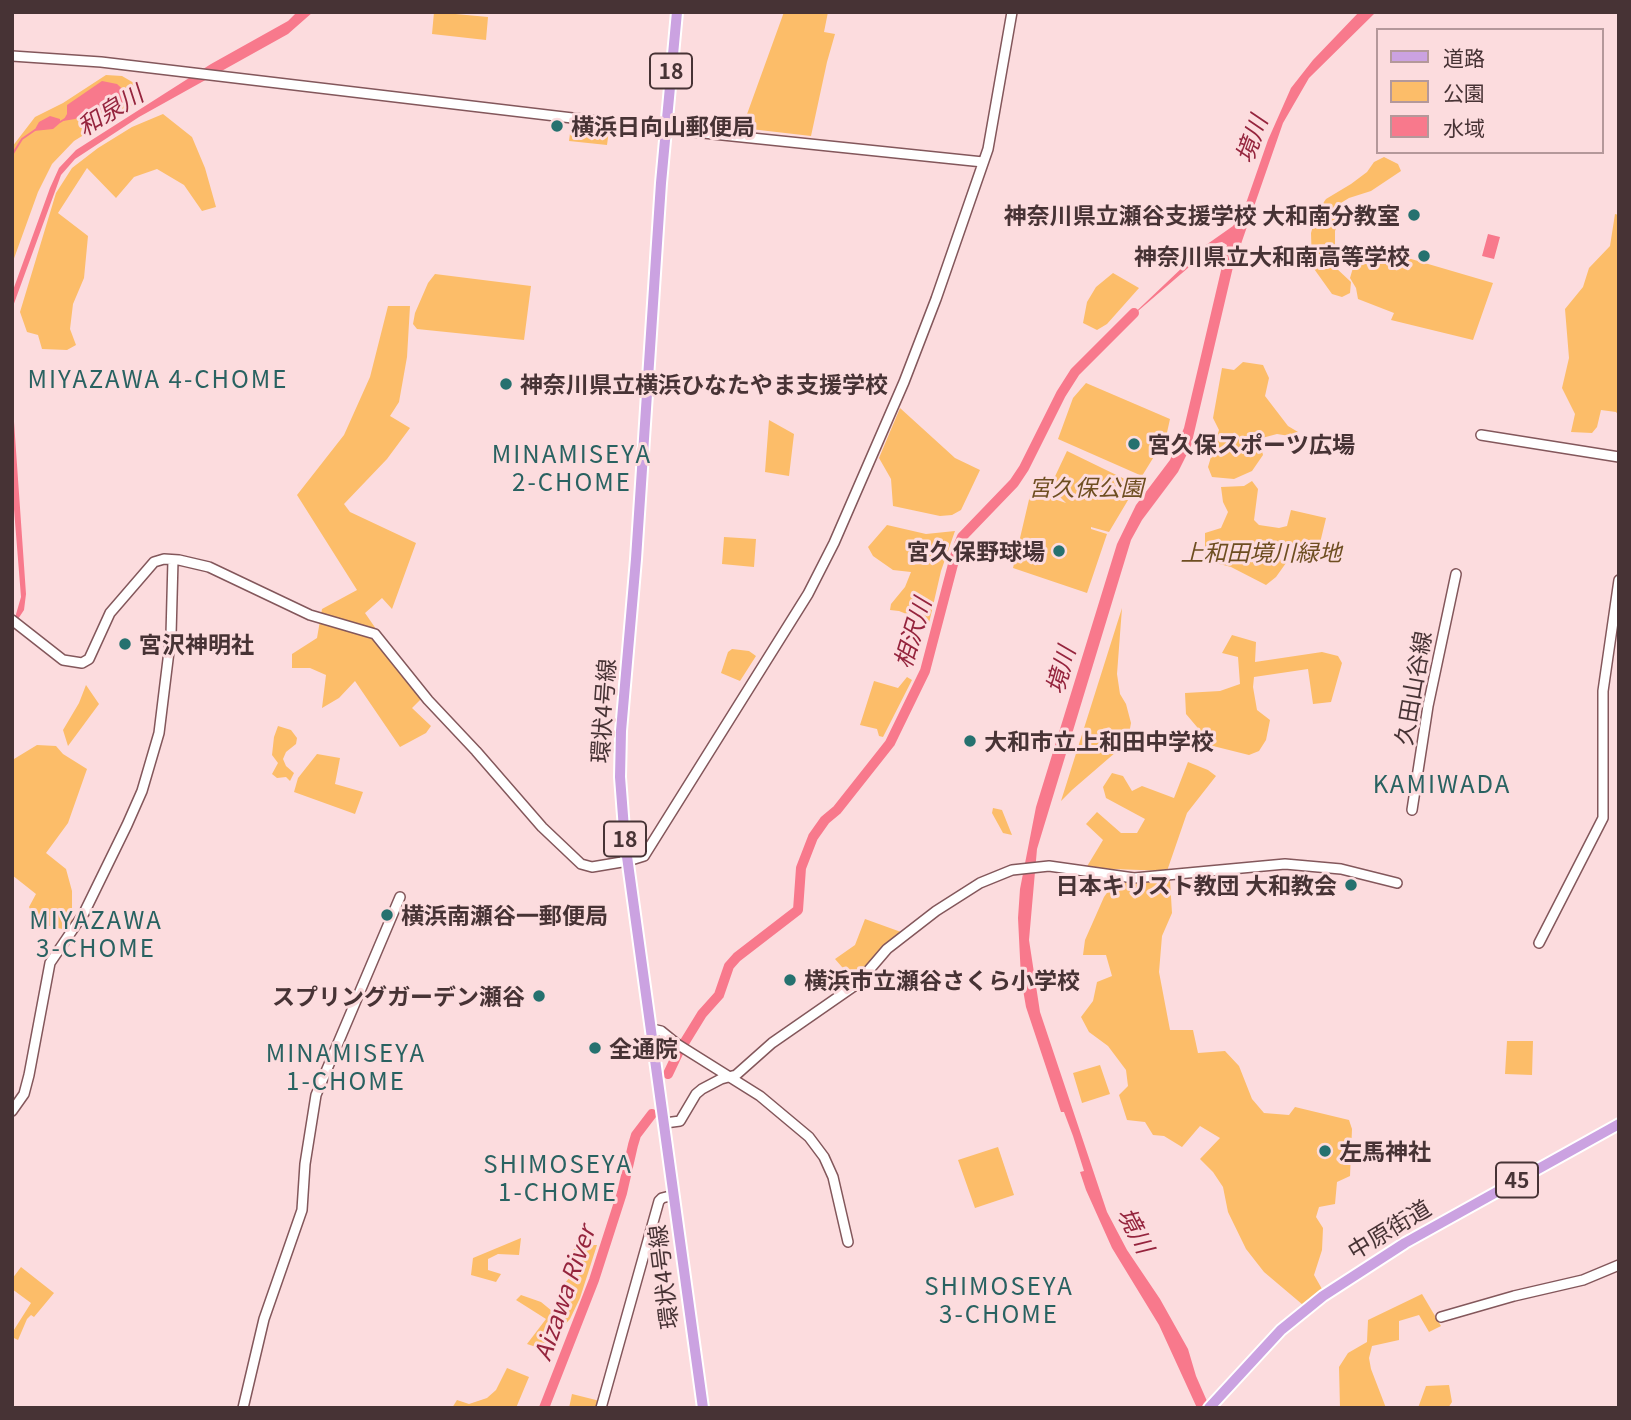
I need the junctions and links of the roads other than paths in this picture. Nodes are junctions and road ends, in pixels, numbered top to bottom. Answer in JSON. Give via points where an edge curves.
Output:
{"nodes":[{"id":1,"x":677,"y":12,"type":"edge"},
{"id":2,"x":1012,"y":12,"type":"edge"},
{"id":3,"x":12,"y":56,"type":"edge"},
{"id":4,"x":665,"y":130,"type":"junction"},
{"id":5,"x":983,"y":162,"type":"junction"},
{"id":6,"x":1481,"y":435,"type":"dead end"},
{"id":7,"x":1619,"y":457,"type":"edge"},
{"id":8,"x":173,"y":559,"type":"junction"},
{"id":9,"x":1456,"y":574,"type":"dead end"},
{"id":10,"x":1619,"y":580,"type":"edge"},
{"id":11,"x":16,"y":624,"type":"edge"},
{"id":12,"x":1412,"y":810,"type":"dead end"},
{"id":13,"x":628,"y":861,"type":"junction"},
{"id":14,"x":1397,"y":883,"type":"dead end"},
{"id":15,"x":400,"y":897,"type":"dead end"},
{"id":16,"x":1539,"y":943,"type":"dead end"},
{"id":17,"x":652,"y":1029,"type":"junction"},
{"id":18,"x":730,"y":1077,"type":"junction"},
{"id":19,"x":12,"y":1111,"type":"edge"},
{"id":20,"x":665,"y":1124,"type":"junction"},
{"id":21,"x":1619,"y":1124,"type":"edge"},
{"id":22,"x":674,"y":1195,"type":"junction"},
{"id":23,"x":848,"y":1242,"type":"dead end"},
{"id":24,"x":1619,"y":1265,"type":"edge"},
{"id":25,"x":1441,"y":1317,"type":"dead end"},
{"id":26,"x":1216,"y":1404,"type":"edge"},
{"id":27,"x":243,"y":1408,"type":"edge"},
{"id":28,"x":601,"y":1408,"type":"edge"},
{"id":29,"x":703,"y":1408,"type":"edge"}],
"edges":[{"from":1,"to":4,"type":"main road","name":"環状4号線","number":"18"},
{"from":2,"to":5,"type":"street"},
{"from":3,"to":4,"type":"street","via":[[196,73]]},
{"from":4,"to":5,"type":"street"},
{"from":4,"to":13,"type":"main road","name":"環状4号線","number":"18","via":[[621,731]]},
{"from":5,"to":13,"type":"street","via":[[904,382],[818,576],[644,856]]},
{"from":6,"to":7,"type":"street"},
{"from":8,"to":11,"type":"street","via":[[154,562],[117,603],[86,662],[63,660]]},
{"from":8,"to":13,"type":"street","via":[[219,571],[317,618],[375,634],[428,700],[578,862],[592,867]]},
{"from":8,"to":19,"type":"street","via":[[161,722],[142,791],[84,914],[50,963],[29,1075],[24,1094]]},
{"from":9,"to":12,"type":"street","name":"久田山谷線"},
{"from":10,"to":16,"type":"street","via":[[1603,691],[1603,818]]},
{"from":13,"to":17,"type":"main road","name":"環状4号線","number":"18"},
{"from":14,"to":18,"type":"street","via":[[1340,869],[1285,864],[1134,878],[1043,866],[1015,870],[980,883],[936,911],[887,949],[857,984]]},
{"from":15,"to":27,"type":"street","via":[[316,1095],[302,1210],[264,1319]]},
{"from":17,"to":18,"type":"street"},
{"from":17,"to":20,"type":"main road","name":"環状4号線","number":"18"},
{"from":18,"to":20,"type":"street","via":[[702,1089],[680,1121]]},
{"from":18,"to":23,"type":"street","via":[[774,1105],[818,1147],[837,1189]]},
{"from":20,"to":22,"type":"main road","name":"環状4号線","number":"18"},
{"from":21,"to":26,"type":"main road","name":"中原街道","number":"45","via":[[1415,1237],[1334,1288],[1281,1330]]},
{"from":22,"to":28,"type":"street","via":[[659,1201]]},
{"from":22,"to":29,"type":"main road","name":"環状4号線","number":"18"},
{"from":24,"to":25,"type":"street","via":[[1583,1280]]}]}
